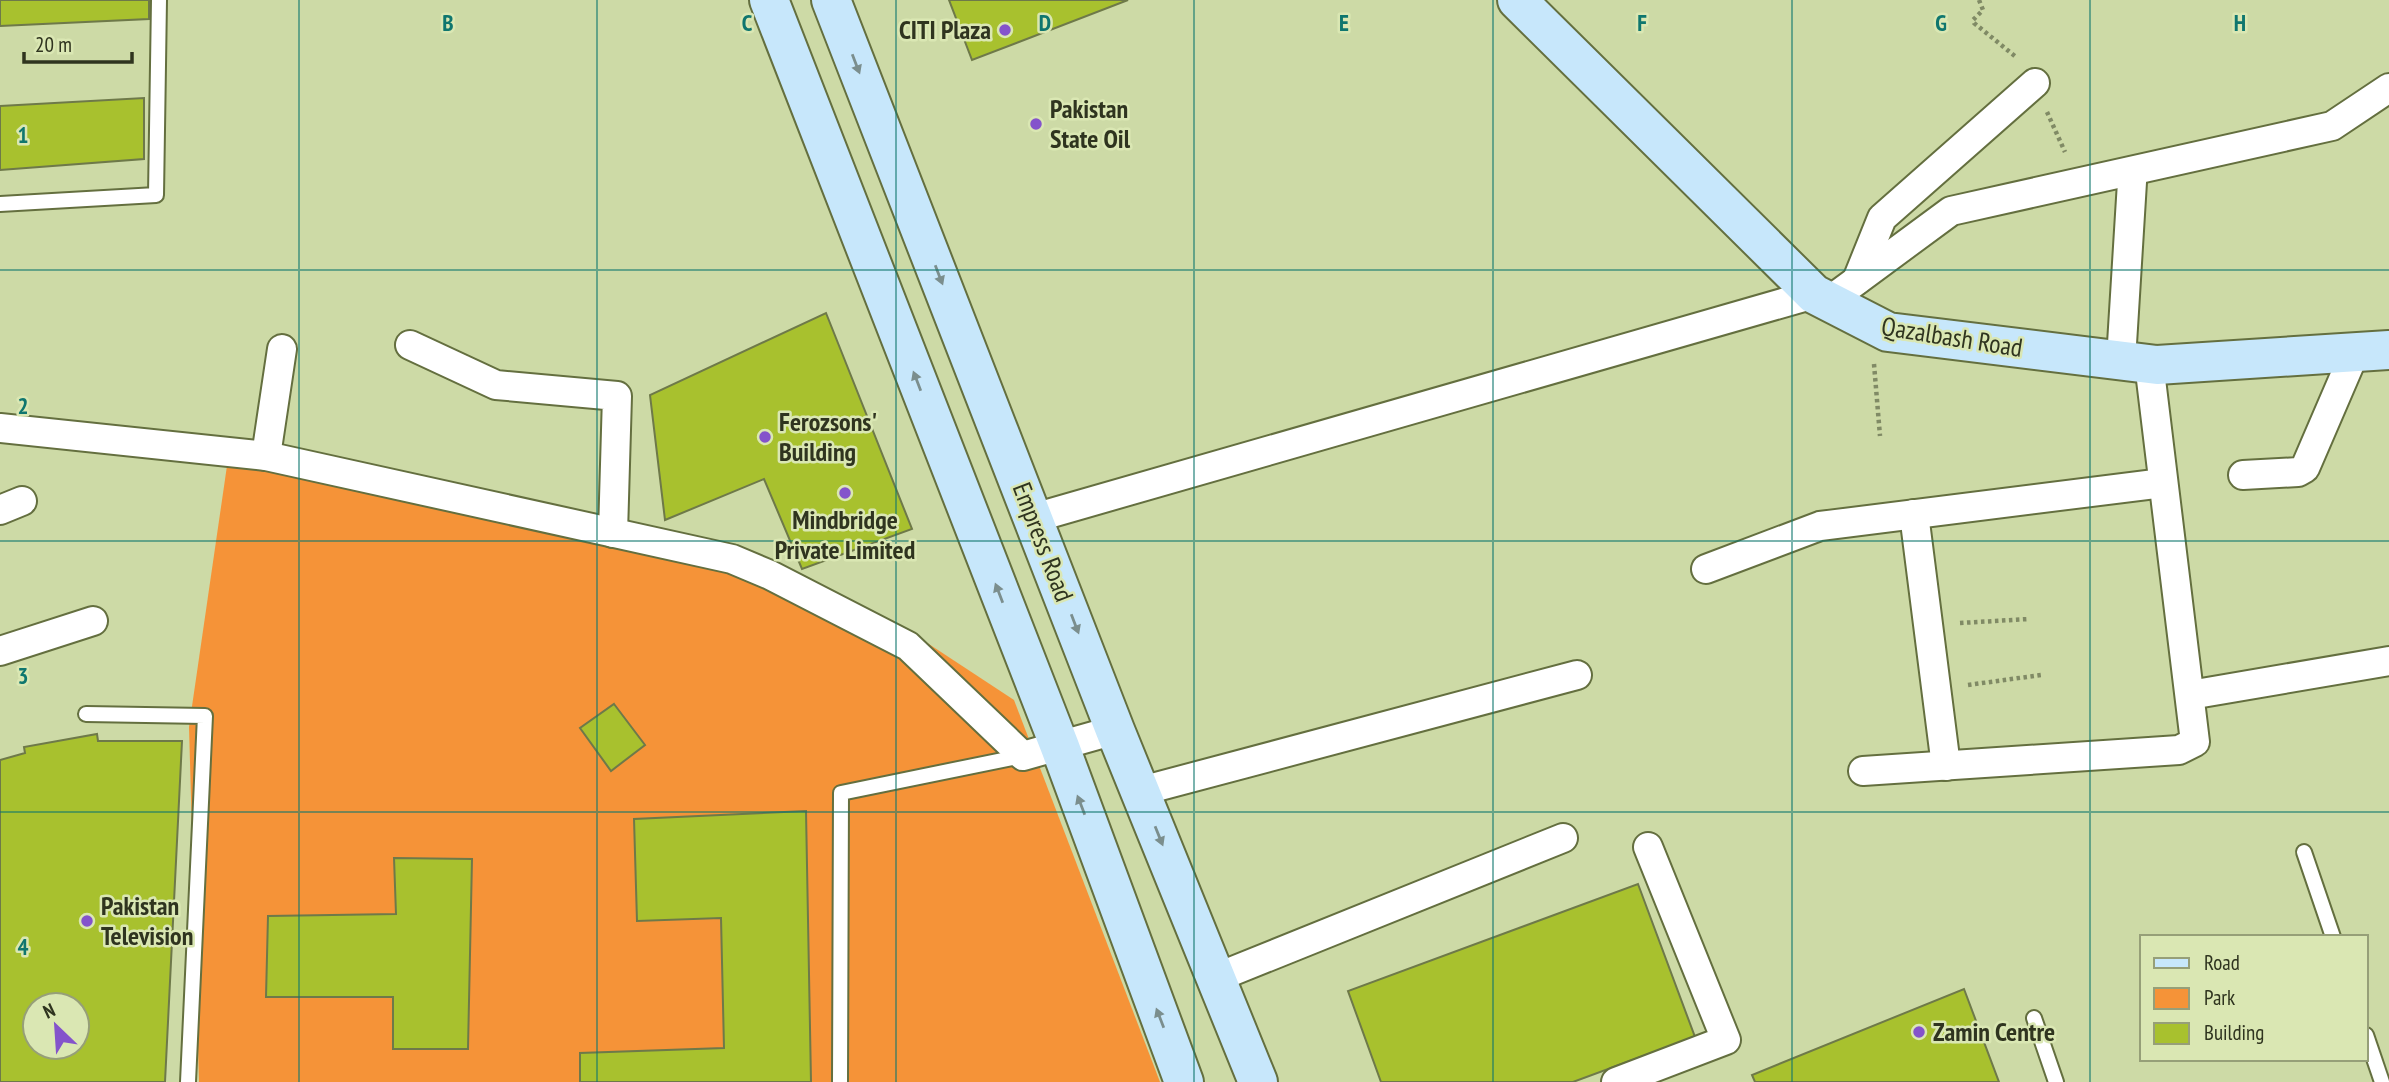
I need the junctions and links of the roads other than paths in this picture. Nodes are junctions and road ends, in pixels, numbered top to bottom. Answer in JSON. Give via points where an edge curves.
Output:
{"nodes":[{"id":1,"x":159,"y":0,"type":"edge"},
{"id":2,"x":769,"y":0,"type":"edge"},
{"id":3,"x":831,"y":0,"type":"edge"},
{"id":4,"x":1517,"y":0,"type":"edge"},
{"id":5,"x":2035,"y":83,"type":"dead end"},
{"id":6,"x":2389,"y":88,"type":"edge"},
{"id":7,"x":2132,"y":182,"type":"dead end"},
{"id":8,"x":0,"y":204,"type":"edge"},
{"id":9,"x":1834,"y":292,"type":"junction"},
{"id":10,"x":410,"y":345,"type":"dead end"},
{"id":11,"x":282,"y":349,"type":"dead end"},
{"id":12,"x":2372,"y":351,"type":"edge"},
{"id":13,"x":2135,"y":362,"type":"junction"},
{"id":14,"x":0,"y":428,"type":"edge"},
{"id":15,"x":266,"y":456,"type":"junction"},
{"id":16,"x":2243,"y":475,"type":"dead end"},
{"id":17,"x":2163,"y":482,"type":"junction"},
{"id":18,"x":1914,"y":514,"type":"junction"},
{"id":19,"x":1034,"y":519,"type":"junction"},
{"id":20,"x":613,"y":533,"type":"junction"},
{"id":21,"x":1706,"y":569,"type":"dead end"},
{"id":22,"x":93,"y":621,"type":"dead end"},
{"id":23,"x":0,"y":651,"type":"edge"},
{"id":24,"x":2389,"y":661,"type":"edge"},
{"id":25,"x":1577,"y":674,"type":"dead end"},
{"id":26,"x":2190,"y":695,"type":"junction"},
{"id":27,"x":86,"y":714,"type":"dead end"},
{"id":28,"x":1115,"y":730,"type":"junction"},
{"id":29,"x":1060,"y":747,"type":"junction"},
{"id":30,"x":1023,"y":756,"type":"junction"},
{"id":31,"x":1946,"y":766,"type":"junction"},
{"id":32,"x":1863,"y":771,"type":"dead end"},
{"id":33,"x":1141,"y":791,"type":"junction"},
{"id":34,"x":1563,"y":838,"type":"dead end"},
{"id":35,"x":1648,"y":847,"type":"dead end"},
{"id":36,"x":2304,"y":852,"type":"dead end"},
{"id":37,"x":2332,"y":935,"type":"edge"},
{"id":38,"x":1217,"y":977,"type":"junction"},
{"id":39,"x":2034,"y":1018,"type":"dead end"},
{"id":40,"x":2368,"y":1041,"type":"edge"},
{"id":41,"x":188,"y":1082,"type":"edge"},
{"id":42,"x":840,"y":1082,"type":"edge"},
{"id":43,"x":1184,"y":1082,"type":"edge"},
{"id":44,"x":1258,"y":1082,"type":"edge"},
{"id":45,"x":1616,"y":1082,"type":"edge"},
{"id":46,"x":2056,"y":1082,"type":"edge"},
{"id":47,"x":2382,"y":1082,"type":"edge"}],
"edges":[{"from":1,"to":8,"type":"lane","via":[[156,195]]},
{"from":29,"to":2,"type":"main road","one_way":true},
{"from":3,"to":19,"type":"main road","name":"Empress Road","one_way":true},
{"from":4,"to":9,"type":"main road","name":"Qazalbash Road"},
{"from":5,"to":9,"type":"street","via":[[1882,218]]},
{"from":6,"to":9,"type":"street","via":[[2332,126],[1951,211]]},
{"from":7,"to":13,"type":"street"},
{"from":9,"to":13,"type":"main road","name":"Qazalbash Road","via":[[1870,325],[1888,332]]},
{"from":9,"to":19,"type":"street"},
{"from":10,"to":20,"type":"street","via":[[496,385],[617,396]]},
{"from":11,"to":15,"type":"street"},
{"from":12,"to":13,"type":"main road","name":"Qazalbash Road"},
{"from":12,"to":16,"type":"street","via":[[2305,468]]},
{"from":13,"to":17,"type":"street"},
{"from":14,"to":15,"type":"street"},
{"from":15,"to":20,"type":"street"},
{"from":17,"to":18,"type":"street"},
{"from":17,"to":26,"type":"street"},
{"from":18,"to":21,"type":"street","via":[[1820,526]]},
{"from":18,"to":31,"type":"street"},
{"from":19,"to":28,"type":"main road","name":"Empress Road","one_way":true},
{"from":20,"to":30,"type":"street","via":[[732,559],[908,646]]},
{"from":22,"to":23,"type":"street"},
{"from":24,"to":26,"type":"street"},
{"from":25,"to":33,"type":"street"},
{"from":26,"to":31,"type":"street","via":[[2195,742],[2179,750]]},
{"from":27,"to":41,"type":"lane","via":[[205,716]]},
{"from":28,"to":29,"type":"street"},
{"from":28,"to":33,"type":"main road","name":"Empress Road"},
{"from":29,"to":30,"type":"street"},
{"from":43,"to":29,"type":"main road","one_way":true},
{"from":30,"to":42,"type":"lane","via":[[841,793]]},
{"from":31,"to":32,"type":"street"},
{"from":33,"to":38,"type":"main road","name":"Empress Road","one_way":true},
{"from":34,"to":38,"type":"street"},
{"from":35,"to":45,"type":"street","via":[[1726,1040]]},
{"from":36,"to":37,"type":"lane"},
{"from":38,"to":44,"type":"main road","name":"Empress Road"},
{"from":39,"to":46,"type":"lane"},
{"from":40,"to":47,"type":"lane"}]}
